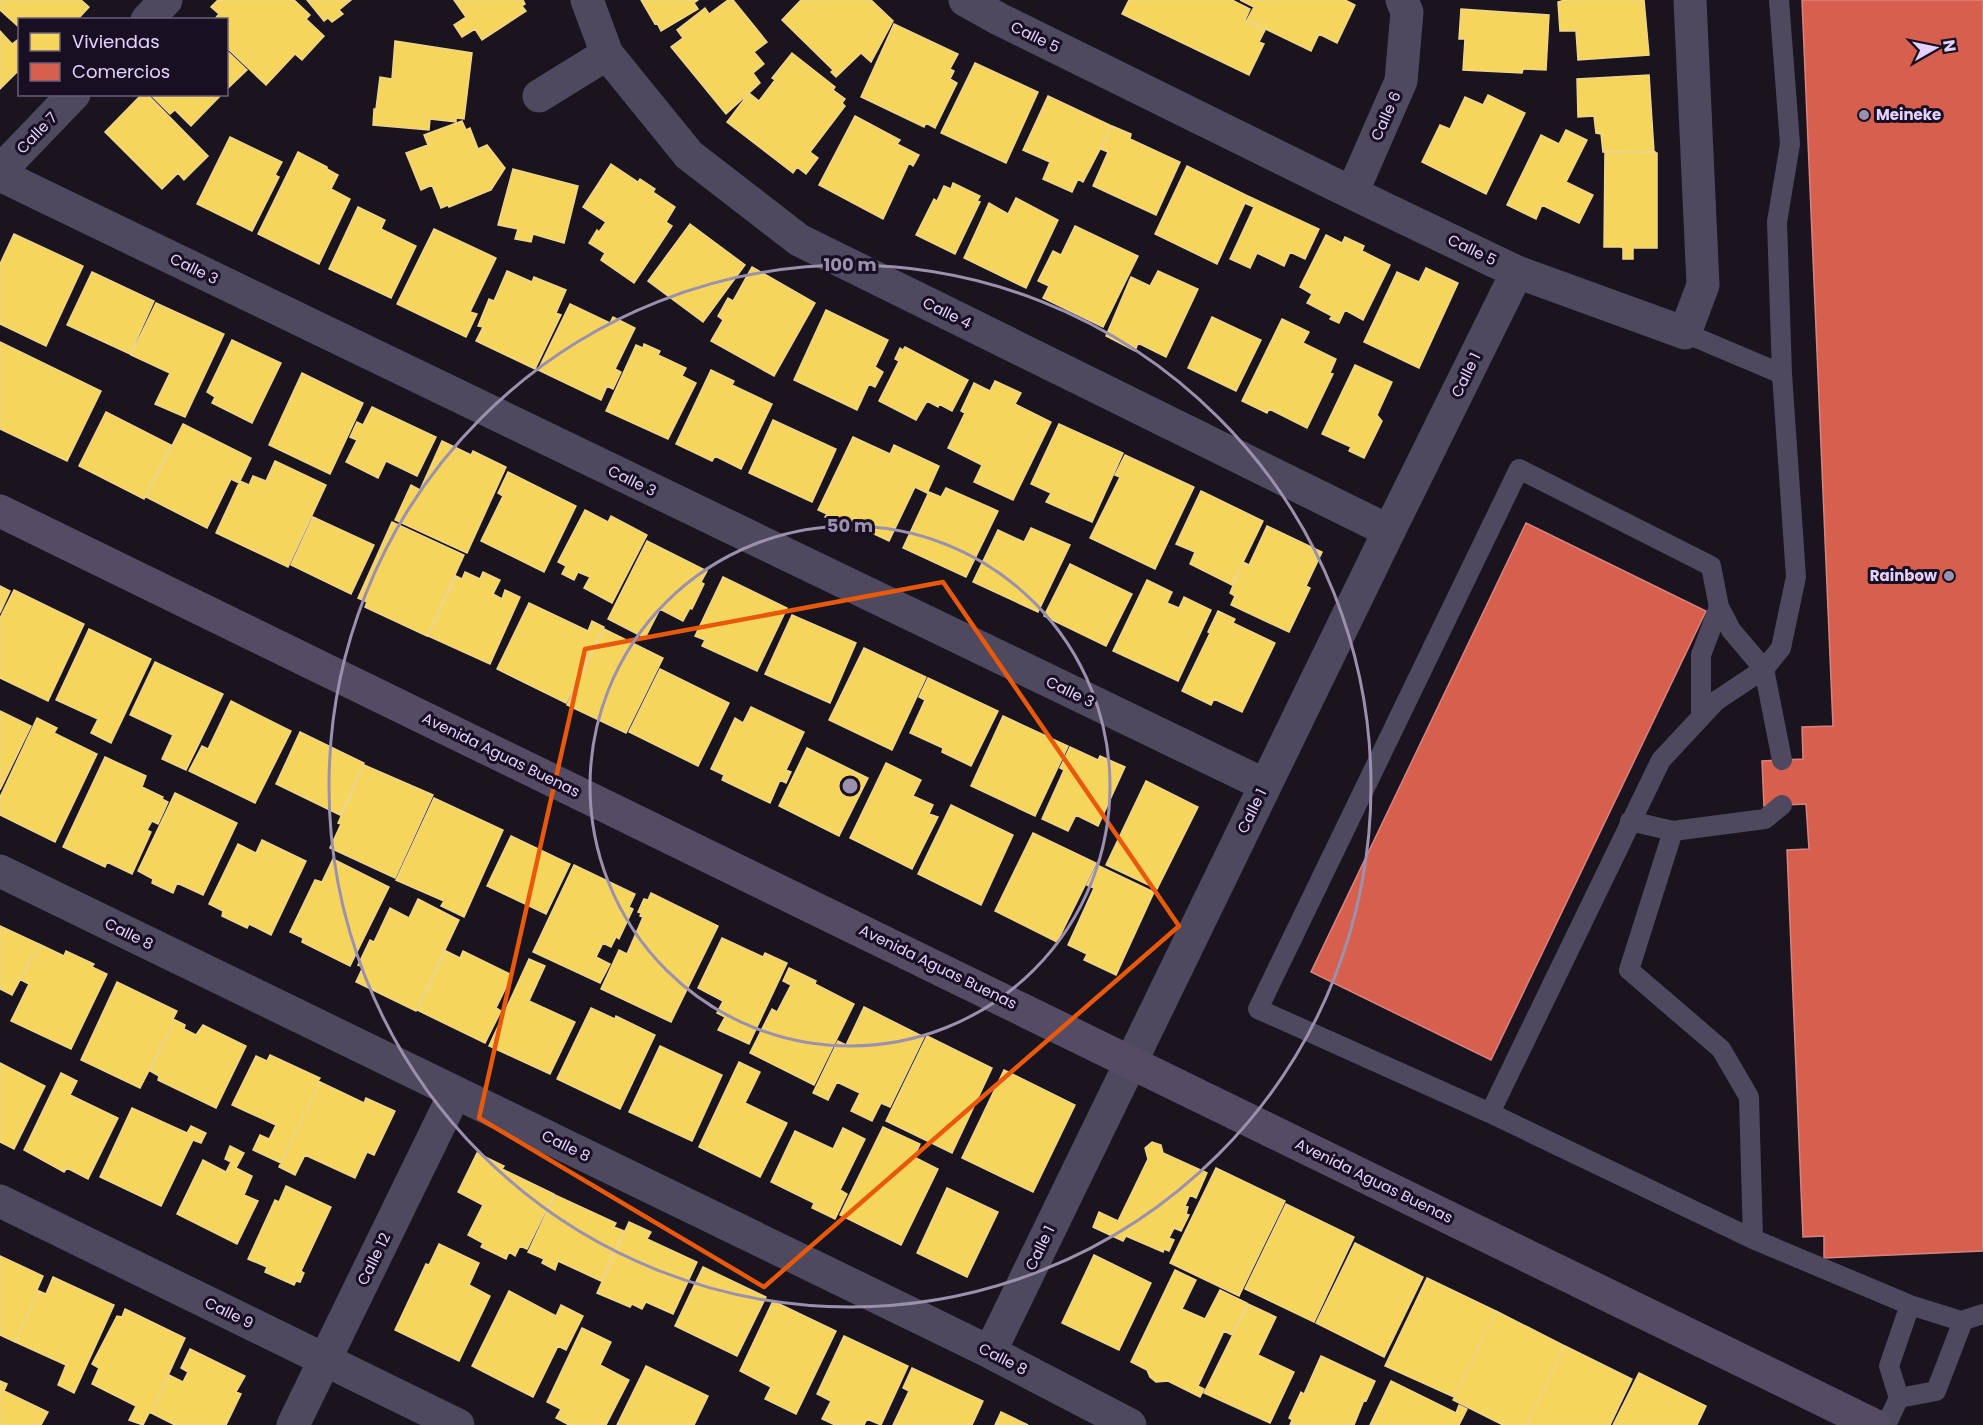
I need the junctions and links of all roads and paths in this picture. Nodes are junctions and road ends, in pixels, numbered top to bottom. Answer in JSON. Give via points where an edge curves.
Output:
{"nodes":[{"id":1,"x":166,"y":0,"type":"edge"},
{"id":2,"x":587,"y":0,"type":"edge"},
{"id":3,"x":965,"y":0,"type":"edge"},
{"id":4,"x":1402,"y":0,"type":"edge"},
{"id":5,"x":1690,"y":0,"type":"edge"},
{"id":6,"x":1779,"y":0,"type":"edge"},
{"id":7,"x":1004,"y":9,"type":"edge"},
{"id":8,"x":149,"y":18,"type":"edge"},
{"id":9,"x":607,"y":54,"type":"junction"},
{"id":10,"x":72,"y":96,"type":"edge"},
{"id":11,"x":538,"y":96,"type":"dead end"},
{"id":12,"x":0,"y":173,"type":"edge"},
{"id":13,"x":1352,"y":193,"type":"junction"},
{"id":14,"x":1517,"y":272,"type":"junction"},
{"id":15,"x":1685,"y":333,"type":"junction"},
{"id":16,"x":1782,"y":374,"type":"junction"},
{"id":17,"x":0,"y":511,"type":"edge"},
{"id":18,"x":1389,"y":531,"type":"junction"},
{"id":19,"x":1719,"y":607,"type":"junction"},
{"id":20,"x":1764,"y":669,"type":"junction"},
{"id":21,"x":1701,"y":717,"type":"junction"},
{"id":22,"x":1782,"y":760,"type":"dead end"},
{"id":23,"x":1265,"y":785,"type":"junction"},
{"id":24,"x":1782,"y":805,"type":"dead end"},
{"id":25,"x":1630,"y":821,"type":"junction"},
{"id":26,"x":1673,"y":831,"type":"junction"},
{"id":27,"x":0,"y":871,"type":"edge"},
{"id":28,"x":1130,"y":1061,"type":"junction"},
{"id":29,"x":455,"y":1093,"type":"junction"},
{"id":30,"x":1490,"y":1113,"type":"junction"},
{"id":31,"x":0,"y":1202,"type":"edge"},
{"id":32,"x":1754,"y":1239,"type":"junction"},
{"id":33,"x":1910,"y":1305,"type":"junction"},
{"id":34,"x":1983,"y":1314,"type":"edge"},
{"id":35,"x":1961,"y":1321,"type":"junction"},
{"id":36,"x":990,"y":1352,"type":"junction"},
{"id":37,"x":325,"y":1360,"type":"junction"},
{"id":38,"x":1899,"y":1398,"type":"junction"},
{"id":39,"x":293,"y":1425,"type":"edge"},
{"id":40,"x":458,"y":1425,"type":"edge"},
{"id":41,"x":1130,"y":1425,"type":"edge"},
{"id":42,"x":1874,"y":1425,"type":"edge"},
{"id":43,"x":1886,"y":1425,"type":"edge"}],
"edges":[{"from":1,"to":8,"type":"street"},
{"from":2,"to":9,"type":"street","name":"Calle 4"},
{"from":3,"to":7,"type":"street","name":"Calle 5"},
{"from":4,"to":13,"type":"street","name":"Calle 6","via":[[1407,12],[1401,81]]},
{"from":5,"to":15,"type":"street","via":[[1703,285]]},
{"from":6,"to":16,"type":"lane","via":[[1790,144],[1777,222]]},
{"from":7,"to":13,"type":"street","name":"Calle 5"},
{"from":9,"to":11,"type":"street"},
{"from":9,"to":18,"type":"street","name":"Calle 4","via":[[689,155],[800,240]]},
{"from":10,"to":12,"type":"street","name":"Calle 7"},
{"from":12,"to":23,"type":"street","name":"Calle 3"},
{"from":13,"to":14,"type":"street","name":"Calle 5"},
{"from":14,"to":15,"type":"street","name":"Calle 5"},
{"from":14,"to":18,"type":"street","name":"Calle 1"},
{"from":15,"to":16,"type":"lane"},
{"from":16,"to":20,"type":"lane","via":[[1796,577],[1781,648]]},
{"from":17,"to":28,"type":"street","name":"Avenida Aguas Buenas"},
{"from":18,"to":23,"type":"street","name":"Calle 1"},
{"from":19,"to":20,"type":"lane","via":[[1731,630]]},
{"from":19,"to":21,"type":"lane","via":[[1701,655]]},
{"from":19,"to":30,"type":"lane","via":[[1711,566],[1519,469],[1258,1009]]},
{"from":20,"to":21,"type":"lane","via":[[1716,701]]},
{"from":20,"to":22,"type":"lane"},
{"from":21,"to":25,"type":"lane","via":[[1661,760]]},
{"from":23,"to":28,"type":"street","name":"Calle 1"},
{"from":24,"to":26,"type":"lane","via":[[1765,819]]},
{"from":25,"to":26,"type":"lane"},
{"from":25,"to":30,"type":"lane"},
{"from":26,"to":32,"type":"lane","via":[[1629,970],[1721,1049],[1749,1097]]},
{"from":27,"to":29,"type":"street","name":"Calle 8"},
{"from":28,"to":36,"type":"street","name":"Calle 1"},
{"from":28,"to":42,"type":"street","name":"Avenida Aguas Buenas"},
{"from":29,"to":36,"type":"street","name":"Calle 8"},
{"from":29,"to":37,"type":"street","name":"Calle 12"},
{"from":30,"to":32,"type":"lane"},
{"from":31,"to":37,"type":"street","name":"Calle 9"},
{"from":32,"to":33,"type":"lane"},
{"from":33,"to":35,"type":"lane"},
{"from":33,"to":38,"type":"lane","via":[[1888,1366]]},
{"from":34,"to":35,"type":"lane"},
{"from":35,"to":38,"type":"lane","via":[[1936,1391]]},
{"from":36,"to":41,"type":"street","name":"Calle 8"},
{"from":37,"to":39,"type":"street","name":"Calle 12"},
{"from":37,"to":40,"type":"street","name":"Calle 9"},
{"from":38,"to":43,"type":"lane"}]}
